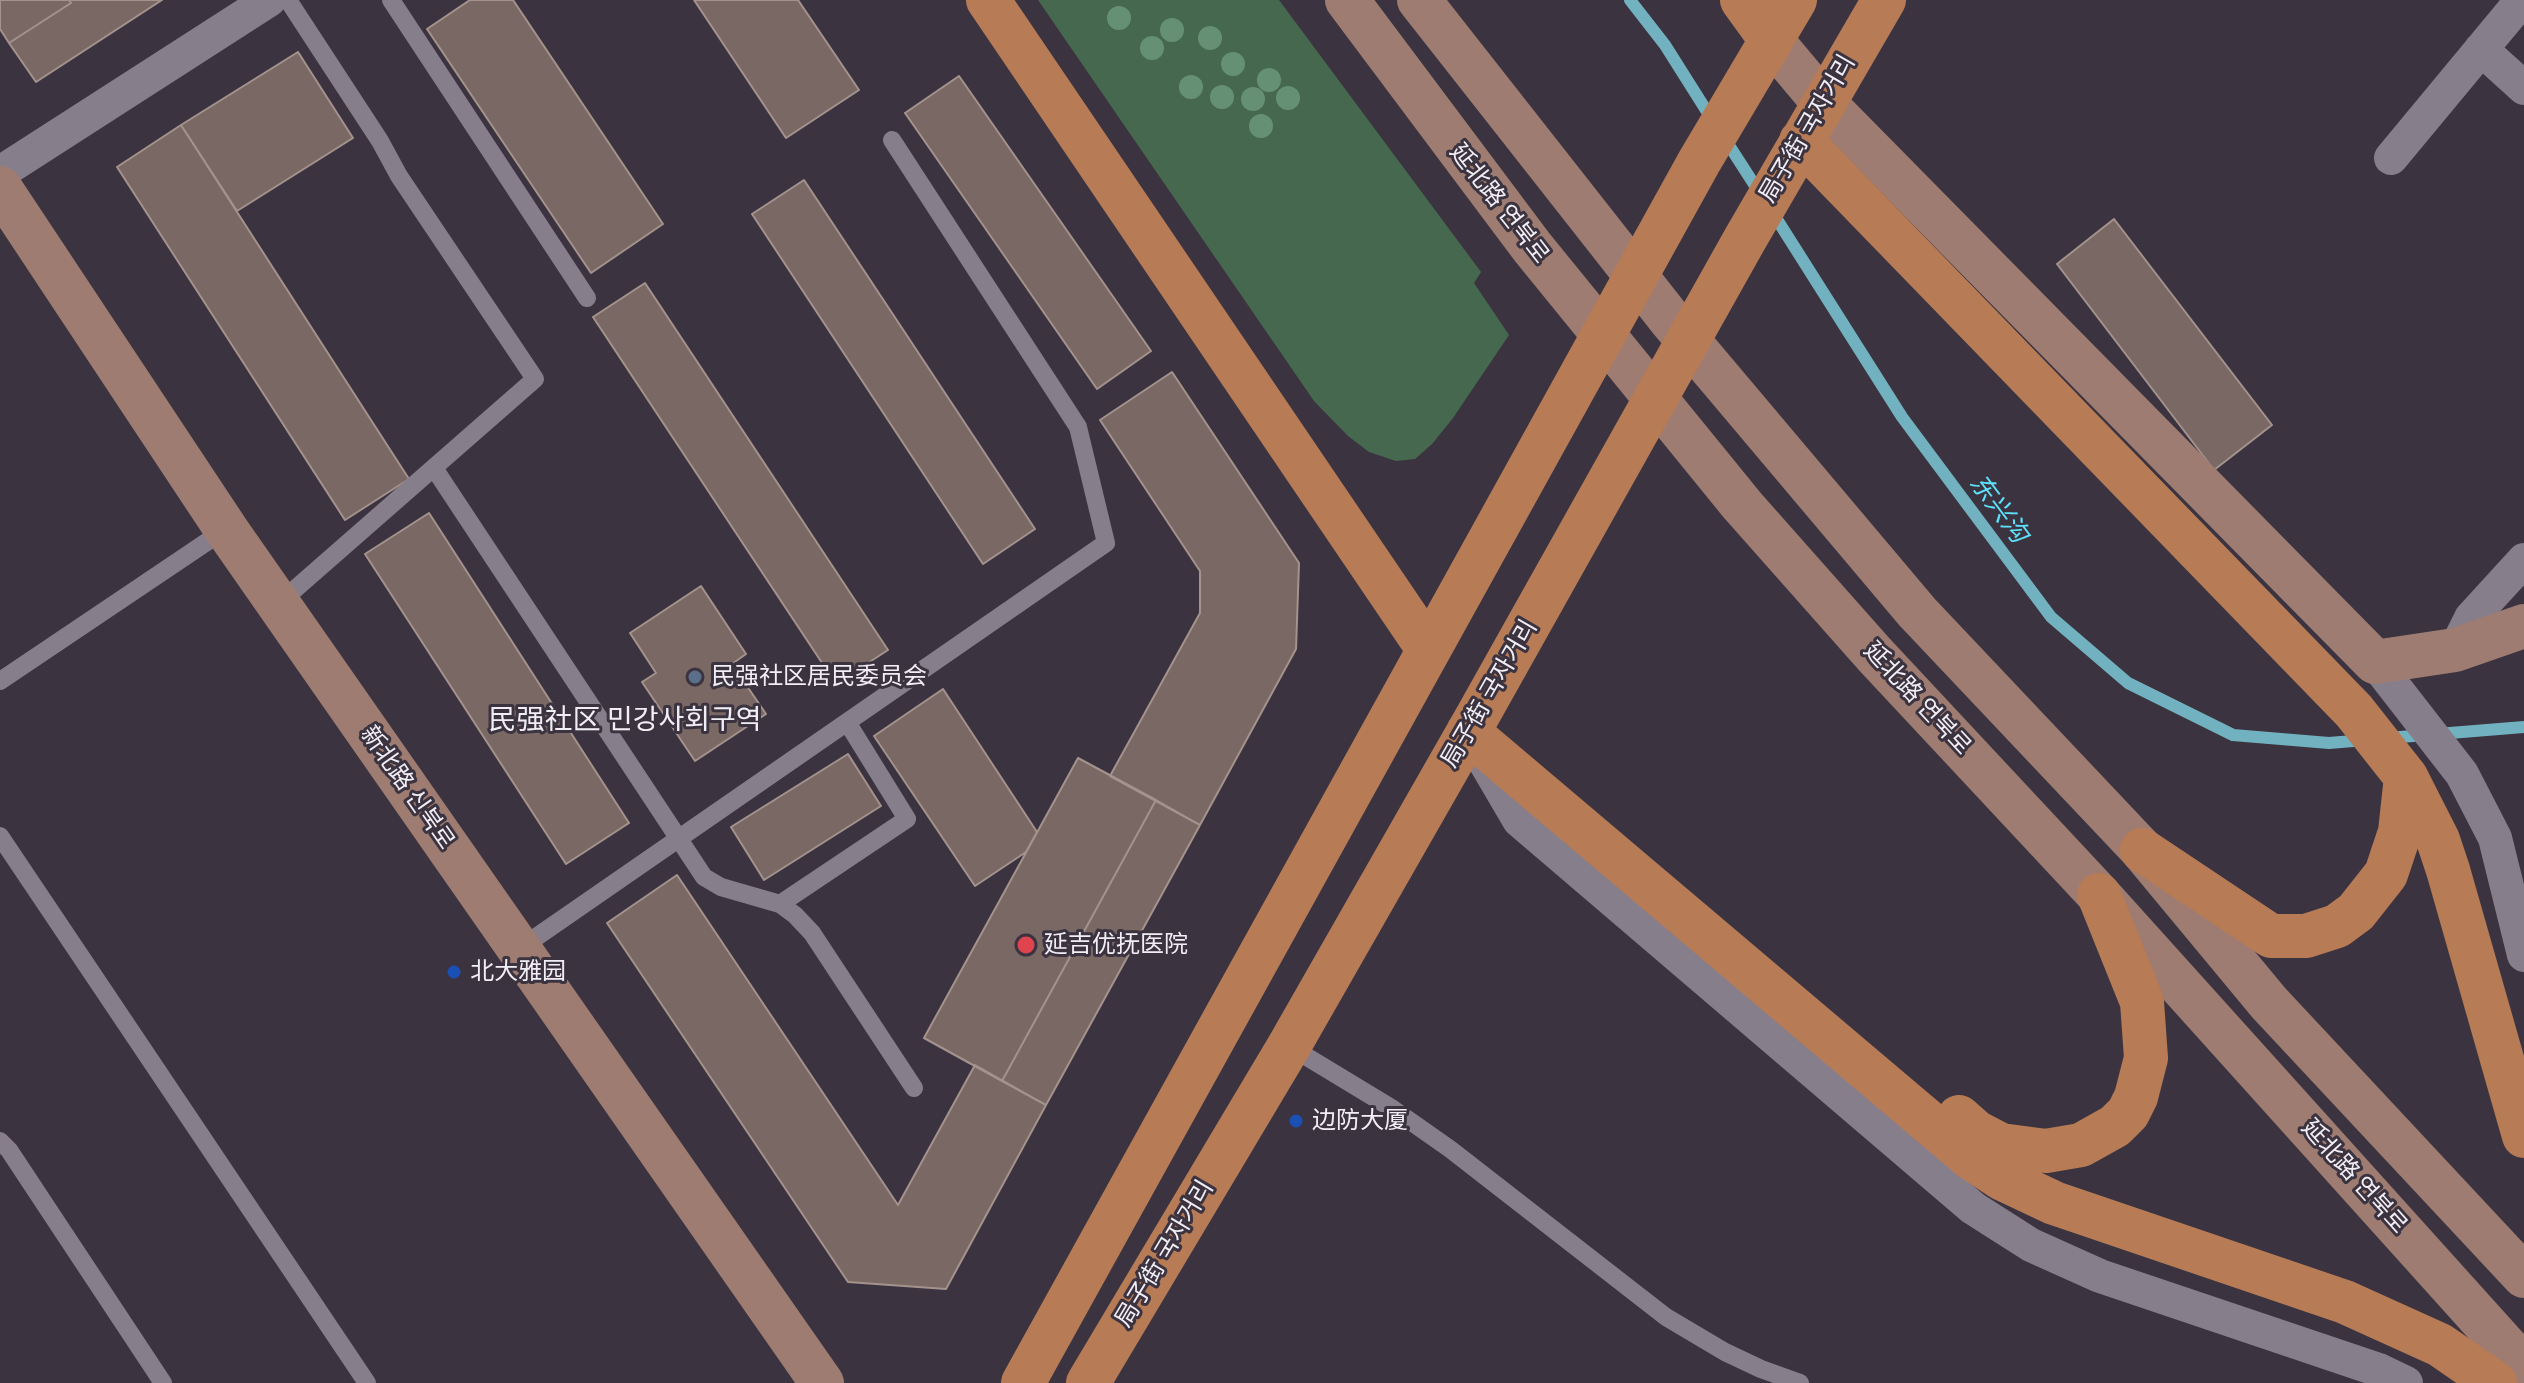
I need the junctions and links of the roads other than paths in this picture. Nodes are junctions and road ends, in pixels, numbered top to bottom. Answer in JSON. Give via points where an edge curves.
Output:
{"nodes":[{"id":1,"x":269,"y":0,"type":"edge"},
{"id":2,"x":288,"y":0,"type":"edge"},
{"id":3,"x":391,"y":0,"type":"edge"},
{"id":4,"x":988,"y":0,"type":"edge"},
{"id":5,"x":1013,"y":0,"type":"edge"},
{"id":6,"x":1347,"y":0,"type":"edge"},
{"id":7,"x":1742,"y":0,"type":"edge"},
{"id":8,"x":1749,"y":0,"type":"edge"},
{"id":9,"x":1795,"y":0,"type":"edge"},
{"id":10,"x":1884,"y":0,"type":"edge"},
{"id":11,"x":2522,"y":0,"type":"edge"},
{"id":12,"x":1431,"y":17,"type":"edge"},
{"id":13,"x":1771,"y":40,"type":"junction"},
{"id":14,"x":2481,"y":49,"type":"junction"},
{"id":15,"x":2524,"y":88,"type":"edge"},
{"id":16,"x":1823,"y":102,"type":"junction"},
{"id":17,"x":892,"y":140,"type":"dead end"},
{"id":18,"x":1797,"y":148,"type":"junction"},
{"id":19,"x":2391,"y":158,"type":"dead end"},
{"id":20,"x":0,"y":173,"type":"edge"},
{"id":21,"x":0,"y":188,"type":"edge"},
{"id":22,"x":587,"y":298,"type":"dead end"},
{"id":23,"x":434,"y":468,"type":"junction"},
{"id":24,"x":226,"y":529,"type":"junction"},
{"id":25,"x":2524,"y":560,"type":"edge"},
{"id":26,"x":278,"y":604,"type":"junction"},
{"id":27,"x":2524,"y":626,"type":"edge"},
{"id":28,"x":1434,"y":642,"type":"junction"},
{"id":29,"x":2455,"y":650,"type":"junction"},
{"id":30,"x":2375,"y":662,"type":"junction"},
{"id":31,"x":0,"y":681,"type":"edge"},
{"id":32,"x":847,"y":722,"type":"junction"},
{"id":33,"x":1473,"y":724,"type":"junction"},
{"id":34,"x":2406,"y":777,"type":"junction"},
{"id":35,"x":0,"y":836,"type":"edge"},
{"id":36,"x":679,"y":839,"type":"junction"},
{"id":37,"x":2142,"y":850,"type":"junction"},
{"id":38,"x":2099,"y":895,"type":"junction"},
{"id":39,"x":780,"y":904,"type":"junction"},
{"id":40,"x":519,"y":949,"type":"junction"},
{"id":41,"x":2524,"y":955,"type":"edge"},
{"id":42,"x":1289,"y":1046,"type":"junction"},
{"id":43,"x":914,"y":1088,"type":"dead end"},
{"id":44,"x":2524,"y":1136,"type":"edge"},
{"id":45,"x":0,"y":1141,"type":"edge"},
{"id":46,"x":2524,"y":1276,"type":"edge"},
{"id":47,"x":2524,"y":1367,"type":"edge"},
{"id":48,"x":163,"y":1383,"type":"edge"},
{"id":49,"x":367,"y":1383,"type":"edge"},
{"id":50,"x":822,"y":1383,"type":"edge"},
{"id":51,"x":1023,"y":1383,"type":"edge"},
{"id":52,"x":1088,"y":1383,"type":"edge"},
{"id":53,"x":1800,"y":1383,"type":"edge"},
{"id":54,"x":2406,"y":1383,"type":"edge"},
{"id":55,"x":2495,"y":1383,"type":"edge"}],
"edges":[{"from":1,"to":20,"type":"street"},
{"from":2,"to":23,"type":"lane","via":[[535,379]]},
{"from":3,"to":22,"type":"lane"},
{"from":4,"to":28,"type":"main road"},
{"from":5,"to":28,"type":"main road"},
{"from":6,"to":38,"type":"main road","name":"延北路 연북로","via":[[1532,247],[1732,492],[1874,654]]},
{"from":7,"to":13,"type":"main road"},
{"from":8,"to":13,"type":"main road"},
{"from":9,"to":13,"type":"main road"},
{"from":10,"to":16,"type":"main road","name":"局子街 국자거리"},
{"from":11,"to":14,"type":"street"},
{"from":12,"to":37,"type":"main road","via":[[1669,318],[1917,612]]},
{"from":13,"to":16,"type":"main road"},
{"from":13,"to":28,"type":"main road"},
{"from":14,"to":15,"type":"street"},
{"from":14,"to":19,"type":"street"},
{"from":16,"to":18,"type":"main road","name":"局子街 국자거리"},
{"from":16,"to":30,"type":"main road"},
{"from":17,"to":32,"type":"lane","via":[[1078,427],[1106,543]]},
{"from":18,"to":33,"type":"main road","name":"局子街 국자거리"},
{"from":18,"to":34,"type":"main road","via":[[2354,711]]},
{"from":21,"to":24,"type":"main road","name":"新北路 신북로"},
{"from":23,"to":26,"type":"lane"},
{"from":23,"to":36,"type":"lane"},
{"from":24,"to":26,"type":"main road","name":"新北路 신북로"},
{"from":24,"to":31,"type":"lane"},
{"from":25,"to":29,"type":"street","via":[[2471,618]]},
{"from":26,"to":40,"type":"main road","name":"新北路 신북로"},
{"from":27,"to":29,"type":"main road"},
{"from":28,"to":51,"type":"main road"},
{"from":29,"to":30,"type":"main road"},
{"from":30,"to":41,"type":"street","via":[[2462,774],[2495,838]]},
{"from":32,"to":36,"type":"lane"},
{"from":32,"to":39,"type":"lane","via":[[907,819]]},
{"from":33,"to":38,"type":"main road","via":[[1976,1132],[2014,1148],[2046,1151],[2081,1145],[2115,1126],[2136,1097],[2146,1058],[2142,1002]]},
{"from":33,"to":42,"type":"main road","name":"局子街 국자거리"},
{"from":33,"to":54,"type":"street","via":[[1519,820],[1973,1208],[2031,1245],[2100,1276]]},
{"from":33,"to":55,"type":"main road","via":[[1971,1158],[2001,1178],[2054,1203],[2370,1312],[2440,1345]]},
{"from":34,"to":37,"type":"main road","via":[[2400,832],[2386,874],[2356,912],[2337,926],[2306,936],[2271,936]]},
{"from":34,"to":44,"type":"main road","via":[[2438,840]]},
{"from":35,"to":49,"type":"lane"},
{"from":36,"to":39,"type":"lane","via":[[704,877]]},
{"from":36,"to":40,"type":"lane"},
{"from":37,"to":46,"type":"main road","via":[[2269,1003]]},
{"from":38,"to":47,"type":"main road","name":"延北路 연북로"},
{"from":39,"to":43,"type":"lane","via":[[812,933]]},
{"from":40,"to":50,"type":"main road","name":"新北路 신북로"},
{"from":42,"to":52,"type":"main road","name":"局子街 국자거리"},
{"from":42,"to":53,"type":"lane","via":[[1450,1149],[1666,1317],[1725,1352]]},
{"from":45,"to":48,"type":"lane"}]}
